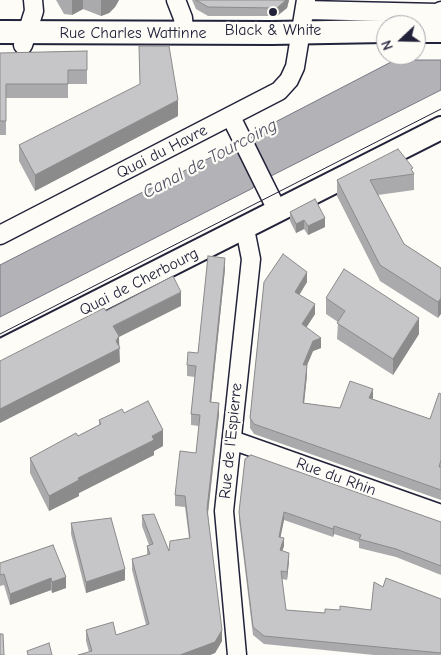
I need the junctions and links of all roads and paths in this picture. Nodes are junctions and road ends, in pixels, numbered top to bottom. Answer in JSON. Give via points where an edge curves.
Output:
{"nodes":[{"id":1,"x":33,"y":0,"type":"edge"},
{"id":2,"x":176,"y":0,"type":"edge"},
{"id":3,"x":377,"y":0,"type":"edge"},
{"id":4,"x":305,"y":5,"type":"edge"},
{"id":5,"x":441,"y":11,"type":"edge"},
{"id":6,"x":387,"y":15,"type":"edge"},
{"id":7,"x":426,"y":15,"type":"edge"},
{"id":8,"x":376,"y":19,"type":"edge"},
{"id":9,"x":376,"y":25,"type":"edge"},
{"id":10,"x":441,"y":30,"type":"edge"},
{"id":11,"x":426,"y":31,"type":"edge"},
{"id":12,"x":0,"y":32,"type":"edge"},
{"id":13,"x":184,"y":33,"type":"junction"},
{"id":14,"x":25,"y":39,"type":"junction"},
{"id":15,"x":300,"y":40,"type":"junction"},
{"id":16,"x":376,"y":44,"type":"edge"},
{"id":17,"x":426,"y":44,"type":"edge"},
{"id":18,"x":441,"y":44,"type":"edge"},
{"id":19,"x":0,"y":45,"type":"edge"},
{"id":20,"x":231,"y":117,"type":"junction"},
{"id":21,"x":441,"y":128,"type":"edge"},
{"id":22,"x":278,"y":212,"type":"junction"},
{"id":23,"x":245,"y":228,"type":"junction"},
{"id":24,"x":0,"y":235,"type":"edge"},
{"id":25,"x":0,"y":351,"type":"edge"},
{"id":26,"x":232,"y":440,"type":"junction"},
{"id":27,"x":441,"y":514,"type":"edge"},
{"id":28,"x":237,"y":655,"type":"edge"}],
"edges":[{"from":1,"to":14,"type":"street","via":[[34,11]]},
{"from":2,"to":13,"type":"street","via":[[183,18]]},
{"from":3,"to":6,"type":"street"},
{"from":4,"to":8,"type":"street"},
{"from":4,"to":15,"type":"street","name":"Quai du Havre"},
{"from":5,"to":7,"type":"street"},
{"from":9,"to":15,"type":"main road","name":"Rue Charles Wattinne"},
{"from":10,"to":11,"type":"main road"},
{"from":12,"to":14,"type":"main road","name":"Rue Charles Wattinne"},
{"from":13,"to":14,"type":"main road","name":"Rue Charles Wattinne"},
{"from":13,"to":15,"type":"main road","name":"Rue Charles Wattinne"},
{"from":14,"to":15,"type":"main road","name":"Rue Charles Wattinne"},
{"from":14,"to":19,"type":"main road","name":"Rue Charles Wattinne"},
{"from":15,"to":16,"type":"main road","name":"Rue Charles Wattinne"},
{"from":15,"to":20,"type":"street","name":"Quai du Havre","via":[[295,67],[285,86]]},
{"from":17,"to":18,"type":"main road"},
{"from":20,"to":22,"type":"street"},
{"from":20,"to":24,"type":"street","name":"Quai du Havre"},
{"from":21,"to":22,"type":"main road","name":"Quai de Cherbourg"},
{"from":22,"to":23,"type":"main road","name":"Quai de Cherbourg"},
{"from":23,"to":25,"type":"main road","name":"Quai de Cherbourg"},
{"from":23,"to":26,"type":"street","name":"Rue de l'Espierre","via":[[251,260]]},
{"from":26,"to":27,"type":"street","name":"Rue du Rhin"},
{"from":26,"to":28,"type":"street","name":"Rue de l'Espierre","via":[[224,520]]}]}
